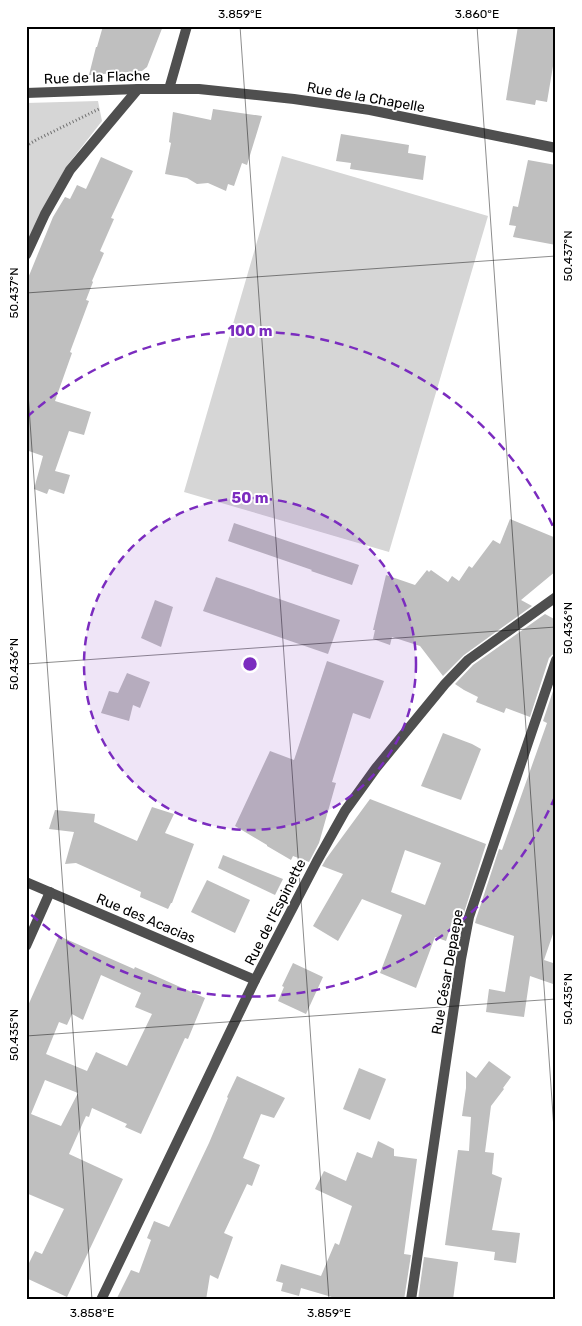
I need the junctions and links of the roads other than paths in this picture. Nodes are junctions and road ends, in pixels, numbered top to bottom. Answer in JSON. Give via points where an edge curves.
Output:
{"nodes":[{"id":1,"x":187,"y":26,"type":"edge"},
{"id":2,"x":169,"y":88,"type":"junction"},
{"id":3,"x":138,"y":89,"type":"junction"},
{"id":4,"x":26,"y":93,"type":"edge"},
{"id":5,"x":556,"y":148,"type":"edge"},
{"id":6,"x":26,"y":255,"type":"edge"},
{"id":7,"x":556,"y":597,"type":"edge"},
{"id":8,"x":556,"y":660,"type":"edge"},
{"id":9,"x":26,"y":882,"type":"edge"},
{"id":10,"x":50,"y":892,"type":"junction"},
{"id":11,"x":26,"y":946,"type":"edge"},
{"id":12,"x":255,"y":980,"type":"junction"},
{"id":13,"x":101,"y":1300,"type":"edge"},
{"id":14,"x":411,"y":1300,"type":"edge"}],
"edges":[{"from":1,"to":2,"type":"street"},
{"from":2,"to":3,"type":"street","name":"Rue de la Flache"},
{"from":2,"to":5,"type":"street","name":"Rue de la Chapelle","via":[[284,98],[370,110]]},
{"from":3,"to":4,"type":"street","name":"Rue de la Flache"},
{"from":3,"to":6,"type":"street","via":[[70,170]]},
{"from":7,"to":12,"type":"street","name":"Rue de l'Espinette","via":[[468,660],[376,768],[345,811],[317,860]]},
{"from":8,"to":14,"type":"street","name":"Rue César Depaepe","via":[[468,917]]},
{"from":9,"to":10,"type":"street","name":"Rue des Acacias"},
{"from":10,"to":11,"type":"street"},
{"from":10,"to":12,"type":"street","name":"Rue des Acacias"},
{"from":12,"to":13,"type":"street","name":"Rue de l'Espinette"}]}
